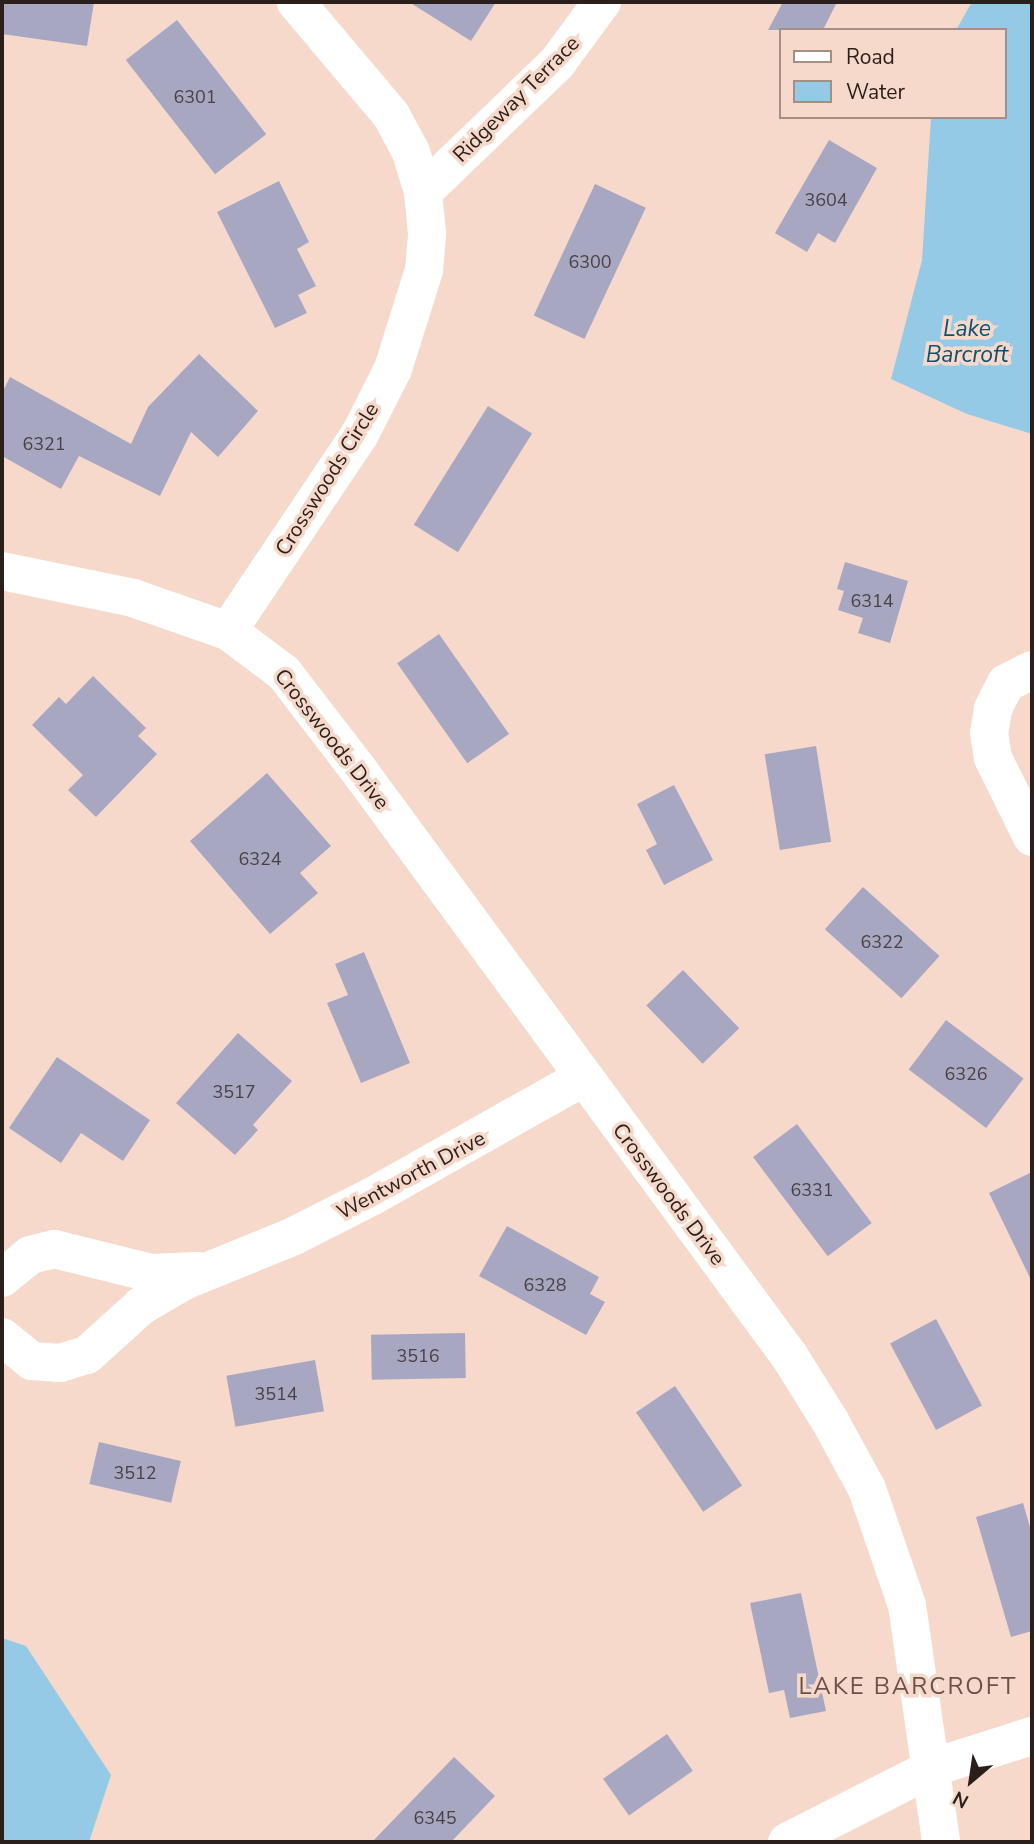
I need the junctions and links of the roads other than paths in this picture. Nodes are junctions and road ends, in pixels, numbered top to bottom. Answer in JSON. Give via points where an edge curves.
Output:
{"nodes":[{"id":1,"x":296,"y":2,"type":"edge"},
{"id":2,"x":602,"y":2,"type":"edge"},
{"id":3,"x":422,"y":192,"type":"junction"},
{"id":4,"x":2,"y":571,"type":"edge"},
{"id":5,"x":228,"y":631,"type":"junction"},
{"id":6,"x":1032,"y":670,"type":"edge"},
{"id":7,"x":1032,"y":836,"type":"edge"},
{"id":8,"x":582,"y":1078,"type":"junction"},
{"id":9,"x":234,"y":1263,"type":"junction"},
{"id":10,"x":2,"y":1278,"type":"edge"},
{"id":11,"x":2,"y":1337,"type":"edge"},
{"id":12,"x":1032,"y":1736,"type":"edge"},
{"id":13,"x":934,"y":1767,"type":"junction"},
{"id":14,"x":787,"y":1842,"type":"edge"},
{"id":15,"x":941,"y":1842,"type":"edge"}],
"edges":[{"from":1,"to":3,"type":"street","name":"Crosswoods Circle","via":[[391,115],[411,152]]},
{"from":2,"to":3,"type":"street","name":"Ridgeway Terrace","via":[[557,63]]},
{"from":3,"to":5,"type":"street","name":"Crosswoods Circle","via":[[427,233],[424,270],[393,369],[360,435]]},
{"from":4,"to":5,"type":"street","via":[[133,598]]},
{"from":5,"to":8,"type":"street","name":"Crosswoods Drive","via":[[284,673]]},
{"from":6,"to":7,"type":"street","via":[[1006,683],[993,709],[989,733],[993,758]]},
{"from":8,"to":9,"type":"street","name":"Wentworth Drive","via":[[371,1197]]},
{"from":8,"to":13,"type":"street","name":"Crosswoods Drive","via":[[790,1357],[867,1489],[907,1605]]},
{"from":9,"to":10,"type":"street","name":"Wentworth Drive","via":[[195,1272],[151,1273],[54,1249],[30,1255]]},
{"from":9,"to":11,"type":"street","name":"Wentworth Drive","via":[[184,1281],[141,1306],[87,1355],[60,1363],[32,1362]]},
{"from":12,"to":13,"type":"street"},
{"from":13,"to":14,"type":"street"},
{"from":13,"to":15,"type":"street","name":"Crosswoods Drive"}]}
